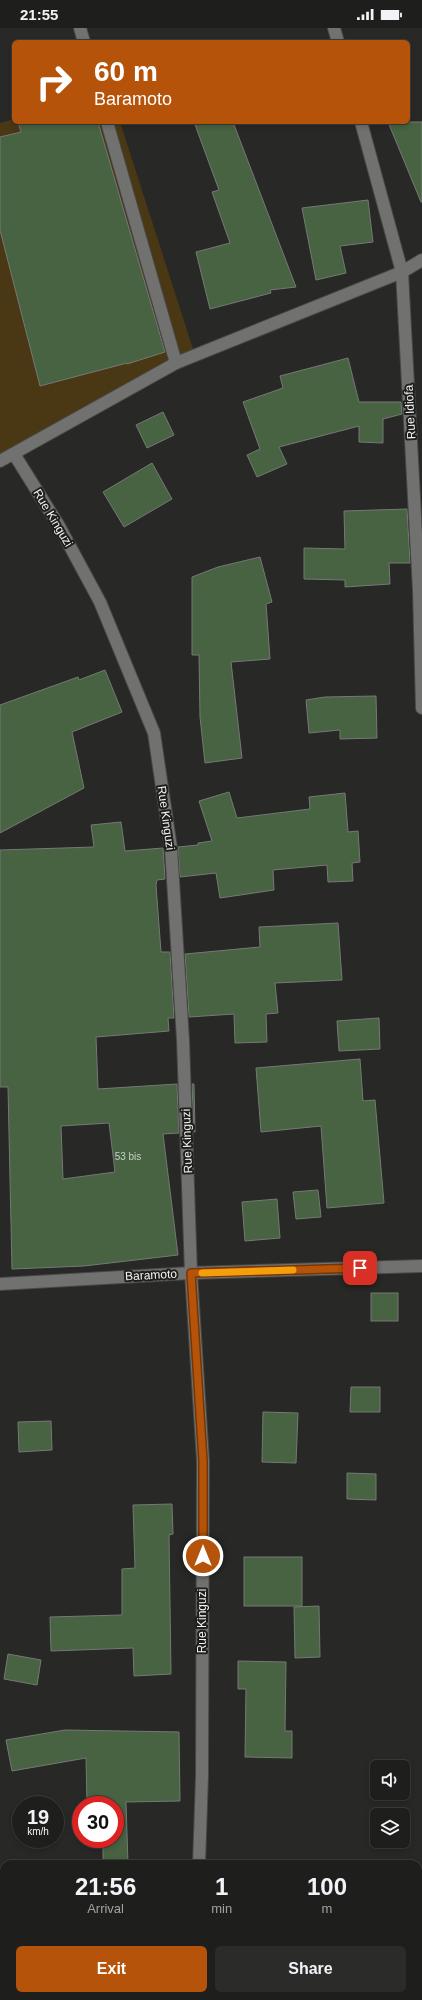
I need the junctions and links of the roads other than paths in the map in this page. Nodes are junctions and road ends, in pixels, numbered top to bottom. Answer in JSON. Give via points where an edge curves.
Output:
{"nodes":[{"id":1,"x":80,"y":28,"type":"edge"},
{"id":2,"x":334,"y":28,"type":"edge"},
{"id":3,"x":83,"y":40,"type":"edge"},
{"id":4,"x":337,"y":40,"type":"edge"},
{"id":5,"x":108,"y":124,"type":"edge"},
{"id":6,"x":362,"y":124,"type":"edge"},
{"id":7,"x":422,"y":260,"type":"edge"},
{"id":8,"x":402,"y":272,"type":"junction"},
{"id":9,"x":176,"y":363,"type":"junction"},
{"id":10,"x":14,"y":454,"type":"junction"},
{"id":11,"x":0,"y":462,"type":"edge"},
{"id":12,"x":422,"y":708,"type":"edge"},
{"id":13,"x":422,"y":1266,"type":"edge"},
{"id":14,"x":191,"y":1273,"type":"junction"},
{"id":15,"x":0,"y":1284,"type":"edge"},
{"id":16,"x":199,"y":1860,"type":"edge"}],
"edges":[{"from":1,"to":3,"type":"street"},
{"from":2,"to":4,"type":"street"},
{"from":5,"to":9,"type":"street"},
{"from":6,"to":8,"type":"street","name":"Rue Idiofa"},
{"from":7,"to":8,"type":"street"},
{"from":8,"to":9,"type":"street"},
{"from":8,"to":12,"type":"street","name":"Rue Idiofa","via":[[419,591]]},
{"from":9,"to":10,"type":"street"},
{"from":10,"to":11,"type":"street"},
{"from":10,"to":14,"type":"street","name":"Rue Kinguzi","via":[[59,526],[100,602],[154,733],[171,848],[183,1040]]},
{"from":13,"to":14,"type":"street","name":"Baramoto"},
{"from":14,"to":15,"type":"street","name":"Baramoto"},
{"from":14,"to":16,"type":"street","name":"Rue Kinguzi","via":[[203,1461]]}]}
